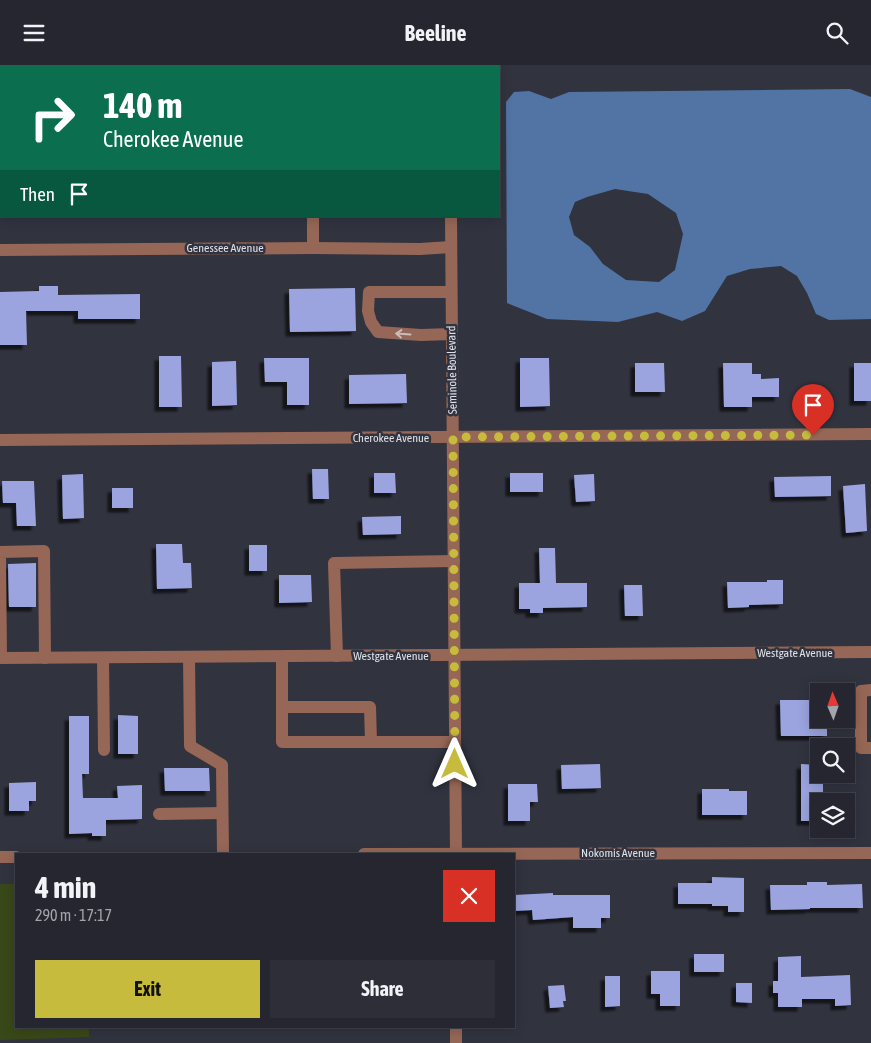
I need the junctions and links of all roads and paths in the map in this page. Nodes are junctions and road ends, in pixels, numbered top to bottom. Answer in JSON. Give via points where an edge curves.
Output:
{"nodes":[{"id":1,"x":313,"y":217,"type":"edge"},
{"id":2,"x":451,"y":217,"type":"edge"},
{"id":3,"x":451,"y":247,"type":"junction"},
{"id":4,"x":314,"y":248,"type":"junction"},
{"id":5,"x":0,"y":250,"type":"edge"},
{"id":6,"x":451,"y":292,"type":"junction"},
{"id":7,"x":452,"y":334,"type":"junction"},
{"id":8,"x":871,"y":434,"type":"edge"},
{"id":9,"x":453,"y":437,"type":"junction"},
{"id":10,"x":0,"y":440,"type":"edge"},
{"id":11,"x":454,"y":561,"type":"junction"},
{"id":12,"x":871,"y":653,"type":"edge"},
{"id":13,"x":455,"y":655,"type":"junction"},
{"id":14,"x":337,"y":656,"type":"junction"},
{"id":15,"x":189,"y":657,"type":"junction"},
{"id":16,"x":282,"y":657,"type":"junction"},
{"id":17,"x":0,"y":658,"type":"edge"},
{"id":18,"x":45,"y":658,"type":"junction"},
{"id":19,"x":103,"y":658,"type":"junction"},
{"id":20,"x":871,"y":690,"type":"edge"},
{"id":21,"x":282,"y":707,"type":"junction"},
{"id":22,"x":371,"y":742,"type":"junction"},
{"id":23,"x":455,"y":742,"type":"junction"},
{"id":24,"x":871,"y":748,"type":"edge"},
{"id":25,"x":104,"y":751,"type":"dead end"},
{"id":26,"x":222,"y":813,"type":"junction"},
{"id":27,"x":159,"y":814,"type":"dead end"},
{"id":28,"x":223,"y":853,"type":"edge"},
{"id":29,"x":456,"y":853,"type":"edge"},
{"id":30,"x":871,"y":853,"type":"edge"},
{"id":31,"x":0,"y":857,"type":"edge"},
{"id":32,"x":15,"y":857,"type":"edge"},
{"id":33,"x":456,"y":1028,"type":"edge"},
{"id":34,"x":456,"y":1043,"type":"edge"}],
"edges":[{"from":1,"to":4,"type":"street"},
{"from":2,"to":3,"type":"street","name":"Seminole Boulevard"},
{"from":3,"to":4,"type":"street","name":"Genessee Avenue"},
{"from":3,"to":6,"type":"street","name":"Seminole Boulevard"},
{"from":4,"to":5,"type":"street","name":"Genessee Avenue"},
{"from":6,"to":7,"type":"street","name":"Seminole Boulevard"},
{"from":7,"to":6,"type":"street","one_way":true,"via":[[378,332],[368,311],[369,292]]},
{"from":7,"to":9,"type":"street","name":"Seminole Boulevard"},
{"from":8,"to":9,"type":"street","name":"Cherokee Avenue"},
{"from":9,"to":10,"type":"street","name":"Cherokee Avenue"},
{"from":9,"to":11,"type":"street","name":"Seminole Boulevard"},
{"from":11,"to":13,"type":"street","name":"Seminole Boulevard"},
{"from":11,"to":14,"type":"street","via":[[334,563]]},
{"from":12,"to":13,"type":"street","name":"Westgate Avenue"},
{"from":13,"to":14,"type":"street","name":"Westgate Avenue"},
{"from":13,"to":23,"type":"street","name":"Seminole Boulevard"},
{"from":14,"to":16,"type":"street","name":"Westgate Avenue"},
{"from":15,"to":16,"type":"street","name":"Westgate Avenue"},
{"from":15,"to":19,"type":"street","name":"Westgate Avenue"},
{"from":15,"to":26,"type":"street","via":[[190,746],[222,765]]},
{"from":16,"to":21,"type":"street"},
{"from":17,"to":18,"type":"street","name":"Westgate Avenue"},
{"from":17,"to":18,"type":"street","via":[[0,552],[44,551]]},
{"from":18,"to":19,"type":"street","name":"Westgate Avenue"},
{"from":19,"to":25,"type":"street"},
{"from":20,"to":24,"type":"street","via":[[861,691],[861,748]]},
{"from":21,"to":22,"type":"street","via":[[370,707]]},
{"from":21,"to":22,"type":"street","via":[[282,742]]},
{"from":22,"to":23,"type":"street"},
{"from":23,"to":29,"type":"street","name":"Seminole Boulevard"},
{"from":26,"to":27,"type":"street"},
{"from":26,"to":28,"type":"street"},
{"from":29,"to":30,"type":"street","name":"Nokomis Avenue"},
{"from":31,"to":32,"type":"street"},
{"from":33,"to":34,"type":"street"}]}
